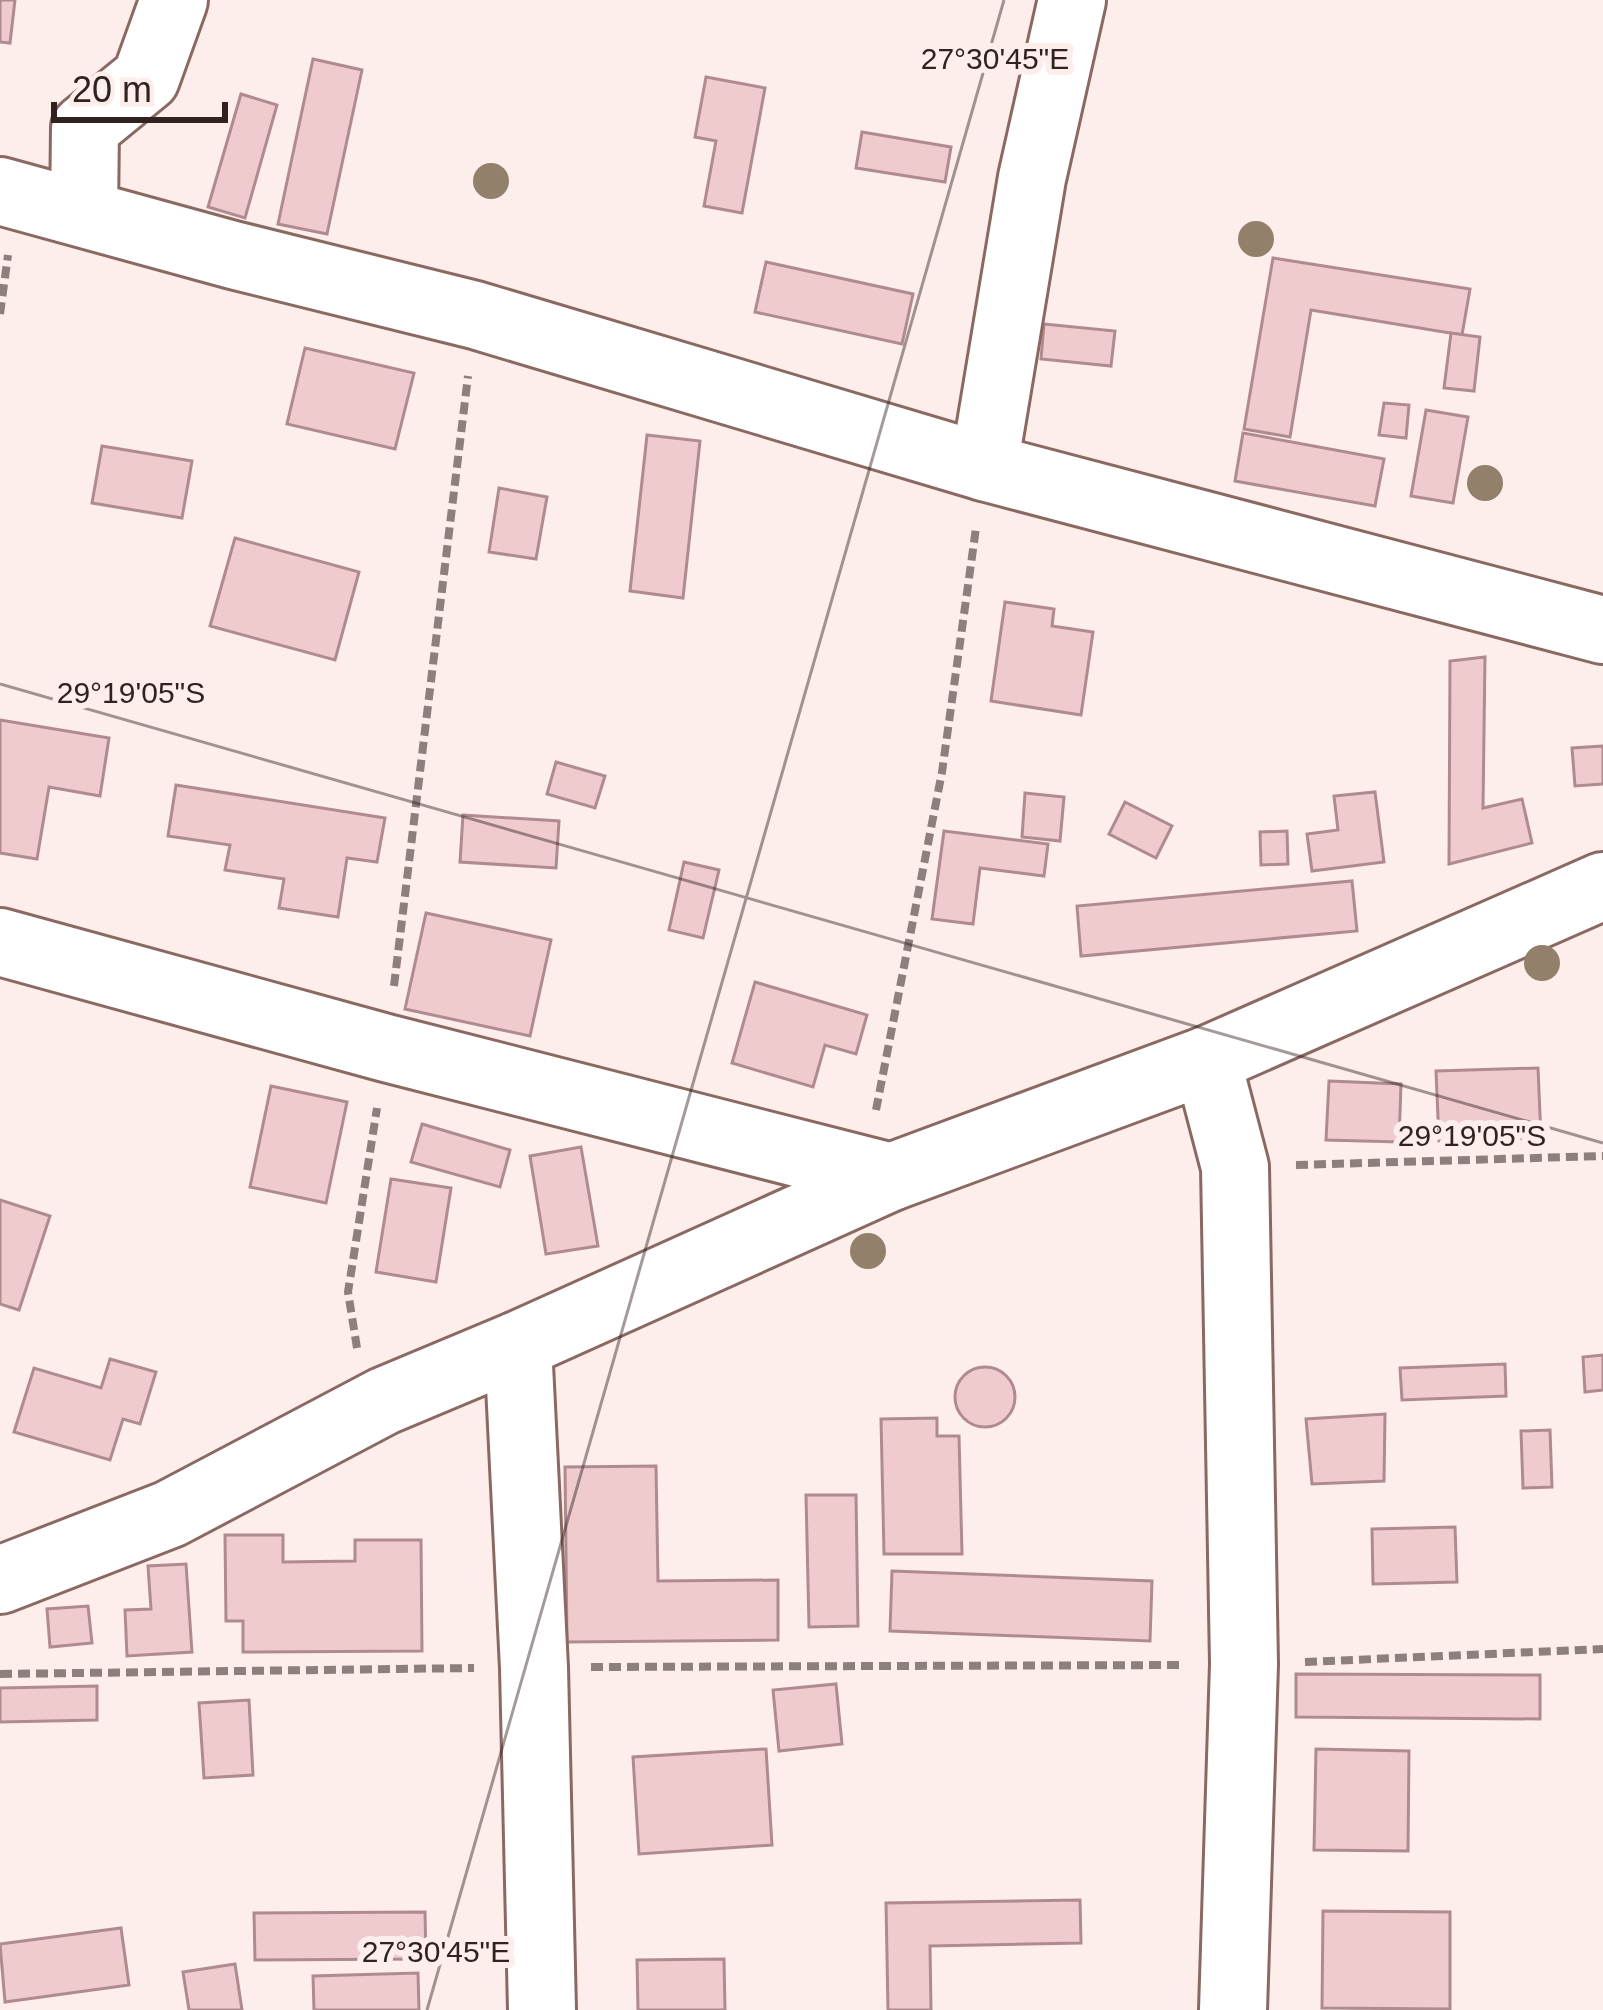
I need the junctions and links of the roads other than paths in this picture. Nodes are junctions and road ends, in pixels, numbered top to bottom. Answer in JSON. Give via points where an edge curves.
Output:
{"nodes":[{"id":1,"x":174,"y":0,"type":"edge"},
{"id":2,"x":1072,"y":0,"type":"edge"},
{"id":3,"x":0,"y":191,"type":"edge"},
{"id":4,"x":84,"y":213,"type":"junction"},
{"id":5,"x":984,"y":467,"type":"junction"},
{"id":6,"x":1603,"y":630,"type":"edge"},
{"id":7,"x":1603,"y":886,"type":"edge"},
{"id":8,"x":0,"y":942,"type":"edge"},
{"id":9,"x":1207,"y":1060,"type":"junction"},
{"id":10,"x":879,"y":1174,"type":"junction"},
{"id":11,"x":518,"y":1345,"type":"junction"},
{"id":12,"x":0,"y":1580,"type":"edge"},
{"id":13,"x":542,"y":2010,"type":"edge"},
{"id":14,"x":1233,"y":2010,"type":"edge"}],
"edges":[{"from":1,"to":4,"type":"street","via":[[146,78],[86,128]]},
{"from":2,"to":5,"type":"street","via":[[1032,178]]},
{"from":3,"to":4,"type":"street"},
{"from":4,"to":5,"type":"street","via":[[475,314]]},
{"from":5,"to":6,"type":"street"},
{"from":7,"to":9,"type":"street"},
{"from":8,"to":10,"type":"street"},
{"from":9,"to":10,"type":"street"},
{"from":9,"to":14,"type":"street","via":[[1235,1167],[1244,1664]]},
{"from":10,"to":11,"type":"street"},
{"from":11,"to":12,"type":"street","via":[[384,1401],[170,1514]]},
{"from":11,"to":13,"type":"street"}]}
